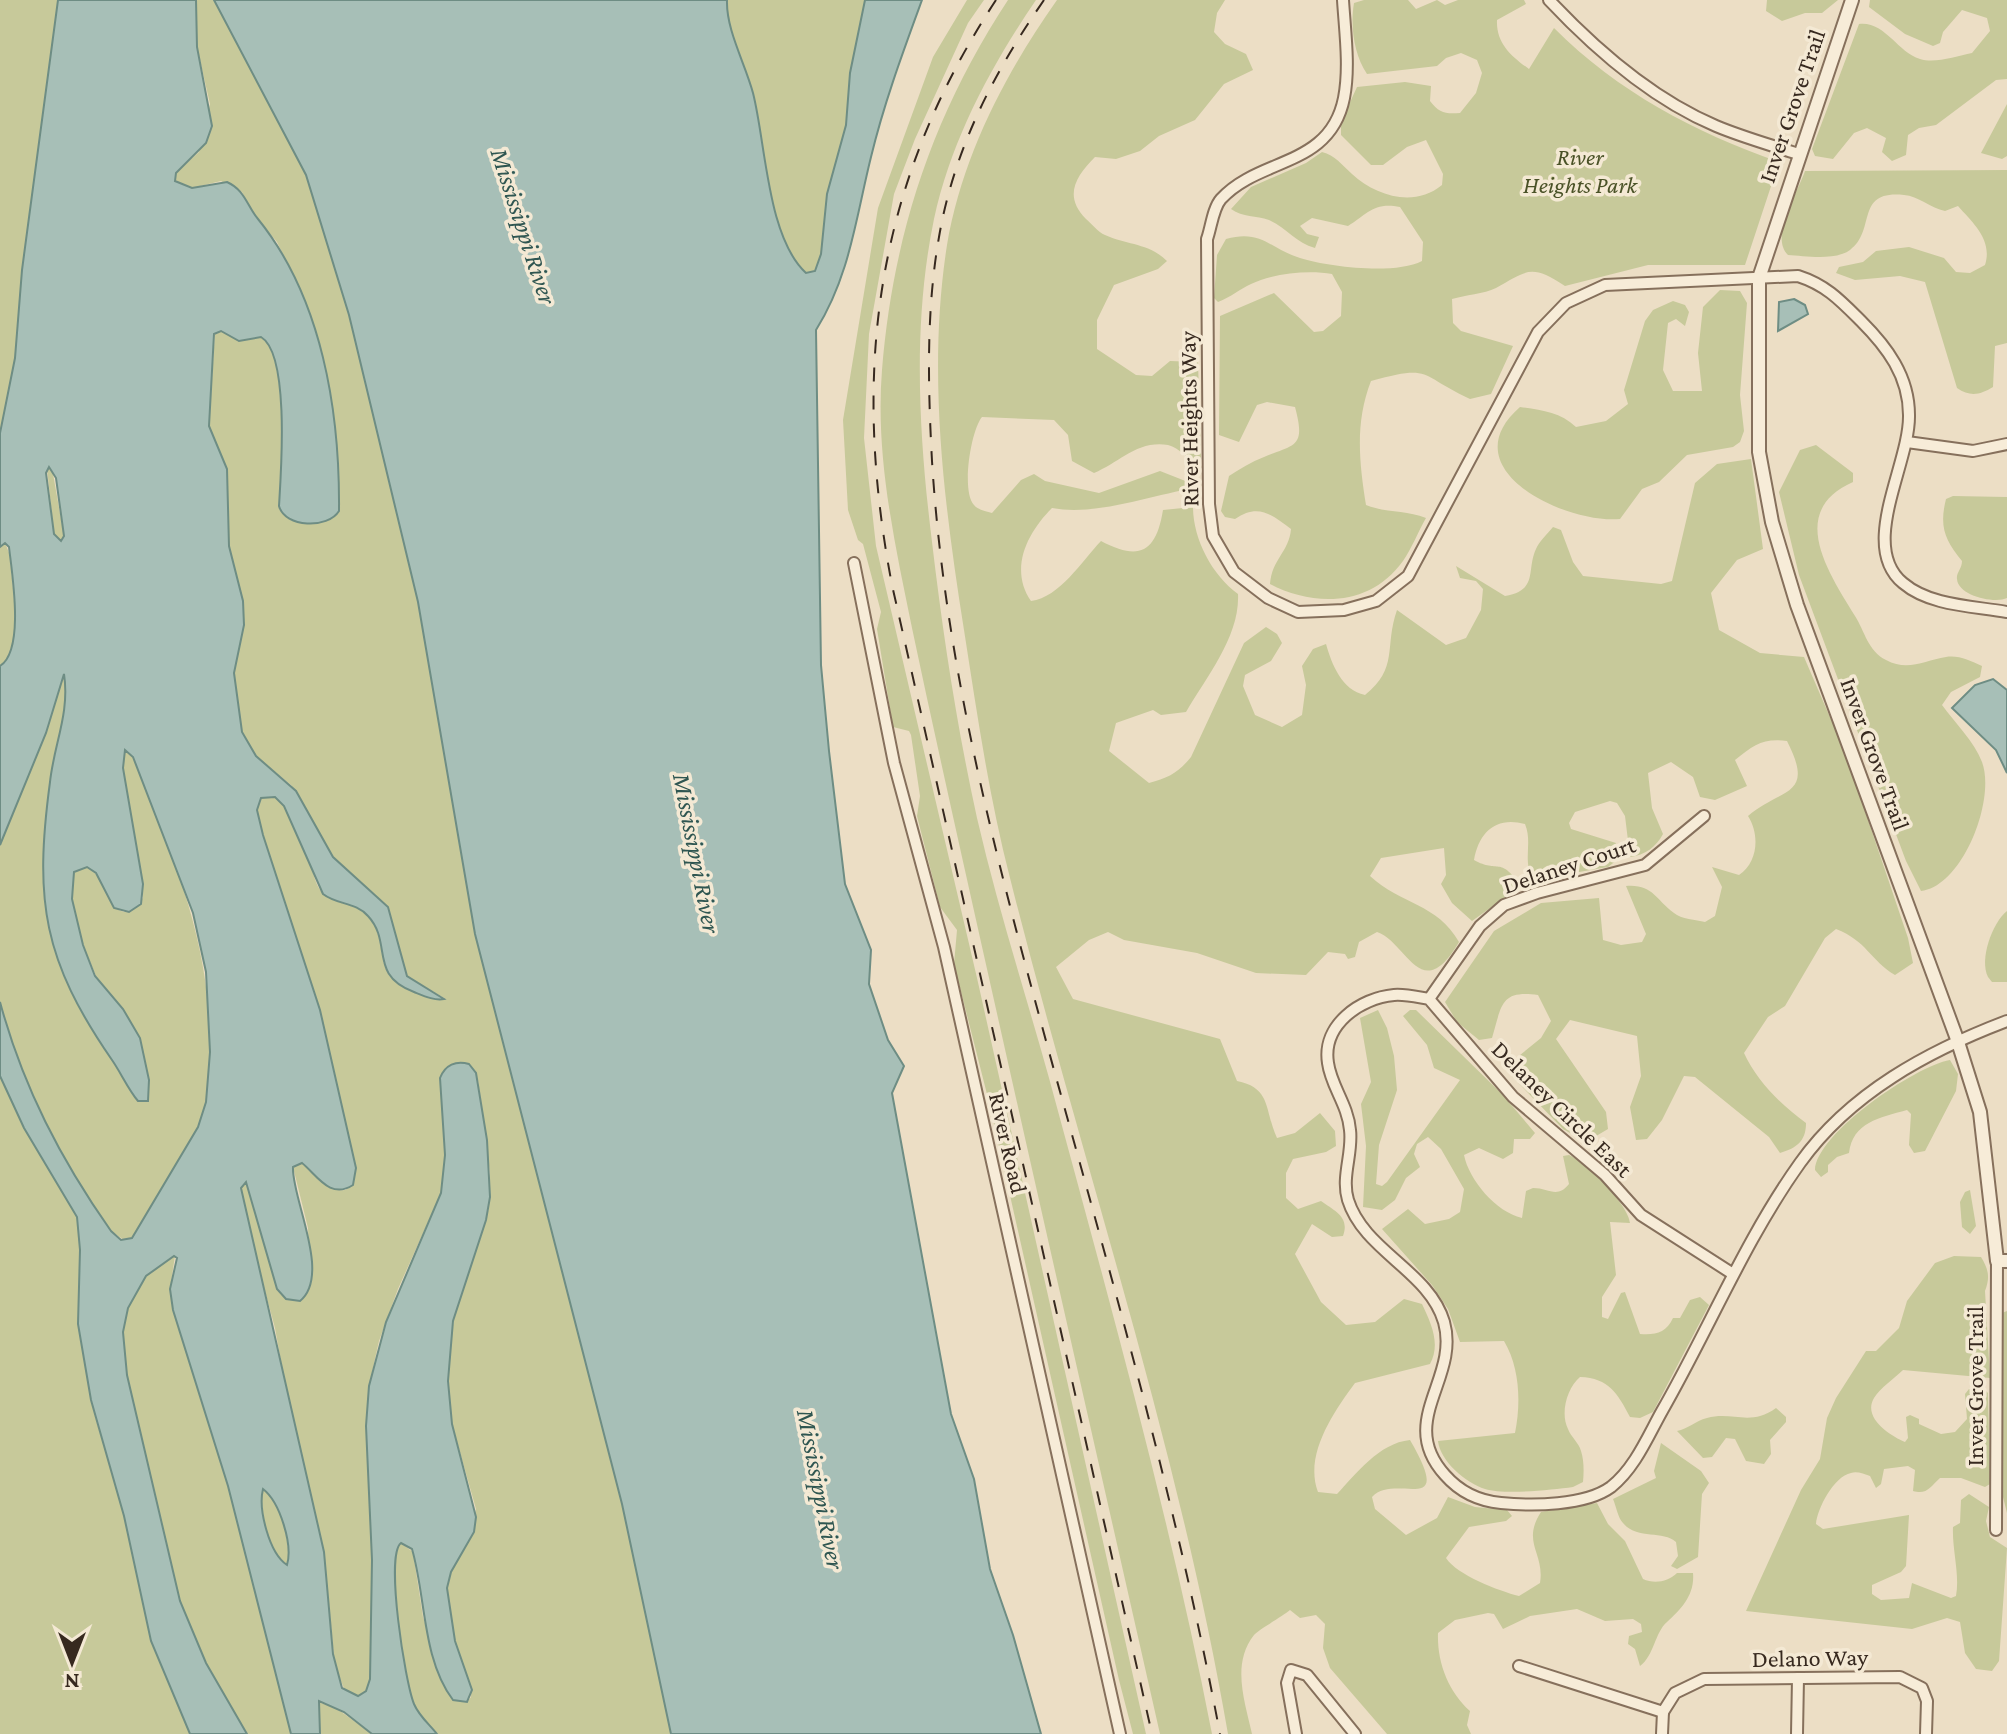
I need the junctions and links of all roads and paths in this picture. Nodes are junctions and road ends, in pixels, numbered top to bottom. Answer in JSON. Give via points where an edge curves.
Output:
{"nodes":[{"id":1,"x":1343,"y":0,"type":"edge"},
{"id":2,"x":1549,"y":0,"type":"edge"},
{"id":3,"x":1852,"y":0,"type":"edge"},
{"id":4,"x":1798,"y":154,"type":"junction"},
{"id":5,"x":1759,"y":278,"type":"junction"},
{"id":6,"x":1907,"y":442,"type":"junction"},
{"id":7,"x":2007,"y":444,"type":"edge"},
{"id":8,"x":854,"y":563,"type":"dead end"},
{"id":9,"x":2007,"y":612,"type":"edge"},
{"id":10,"x":1704,"y":816,"type":"dead end"},
{"id":11,"x":1429,"y":999,"type":"junction"},
{"id":12,"x":2007,"y":1021,"type":"edge"},
{"id":13,"x":1957,"y":1039,"type":"junction"},
{"id":14,"x":2002,"y":1261,"type":"edge"},
{"id":15,"x":1733,"y":1274,"type":"junction"},
{"id":16,"x":1996,"y":1530,"type":"dead end"},
{"id":17,"x":1519,"y":1666,"type":"dead end"},
{"id":18,"x":1798,"y":1678,"type":"junction"},
{"id":19,"x":1663,"y":1712,"type":"junction"},
{"id":20,"x":1120,"y":1734,"type":"edge"},
{"id":21,"x":1296,"y":1734,"type":"edge"},
{"id":22,"x":1355,"y":1734,"type":"edge"},
{"id":23,"x":1662,"y":1734,"type":"edge"},
{"id":24,"x":1797,"y":1734,"type":"edge"},
{"id":25,"x":1926,"y":1734,"type":"edge"}],
"edges":[{"from":1,"to":5,"type":"street","name":"River Heights Way","via":[[1343,100],[1330,129],[1309,153],[1240,184],[1219,201],[1207,239],[1213,536],[1234,572],[1268,598],[1298,612],[1344,610],[1376,601],[1408,576],[1538,332],[1566,303],[1605,285]]},
{"from":2,"to":4,"type":"street","via":[[1587,41],[1663,98],[1716,126]]},
{"from":3,"to":4,"type":"street","name":"Inver Grove Trail"},
{"from":4,"to":5,"type":"street","name":"Inver Grove Trail"},
{"from":5,"to":6,"type":"street","name":"River Heights Way","via":[[1798,276],[1824,284],[1875,335],[1903,381]]},
{"from":5,"to":13,"type":"street","name":"Inver Grove Trail","via":[[1759,452],[1772,522],[1797,605]]},
{"from":6,"to":7,"type":"street","via":[[1973,451]]},
{"from":6,"to":9,"type":"street","name":"River Heights Way","via":[[1886,520],[1888,562],[1900,581],[1922,597]]},
{"from":8,"to":20,"type":"street","name":"River Road","via":[[894,763],[944,947]]},
{"from":10,"to":11,"type":"street","name":"Delaney Court","via":[[1645,865],[1504,905],[1480,926]]},
{"from":11,"to":15,"type":"street","name":"Delaney Circle East","via":[[1513,1097],[1605,1175],[1641,1215]]},
{"from":11,"to":15,"type":"street","via":[[1397,994],[1350,1009],[1331,1036],[1327,1062],[1351,1132],[1348,1200],[1364,1228],[1428,1293],[1444,1321],[1447,1351],[1423,1426],[1432,1461],[1452,1483],[1476,1498],[1502,1503],[1573,1500],[1610,1488],[1630,1468]]},
{"from":12,"to":13,"type":"street"},
{"from":13,"to":14,"type":"street","name":"Inver Grove Trail","via":[[1980,1112]]},
{"from":13,"to":15,"type":"street","via":[[1907,1066],[1848,1109],[1800,1162]]},
{"from":14,"to":16,"type":"street","name":"Inver Grove Trail"},
{"from":17,"to":19,"type":"street"},
{"from":18,"to":19,"type":"street","name":"Delano Way","via":[[1704,1679],[1675,1693]]},
{"from":18,"to":24,"type":"street"},
{"from":18,"to":25,"type":"street","name":"Delano Way","via":[[1900,1677],[1922,1688]]},
{"from":19,"to":23,"type":"street"},
{"from":21,"to":22,"type":"street","via":[[1287,1683],[1291,1670],[1307,1675]]}]}
